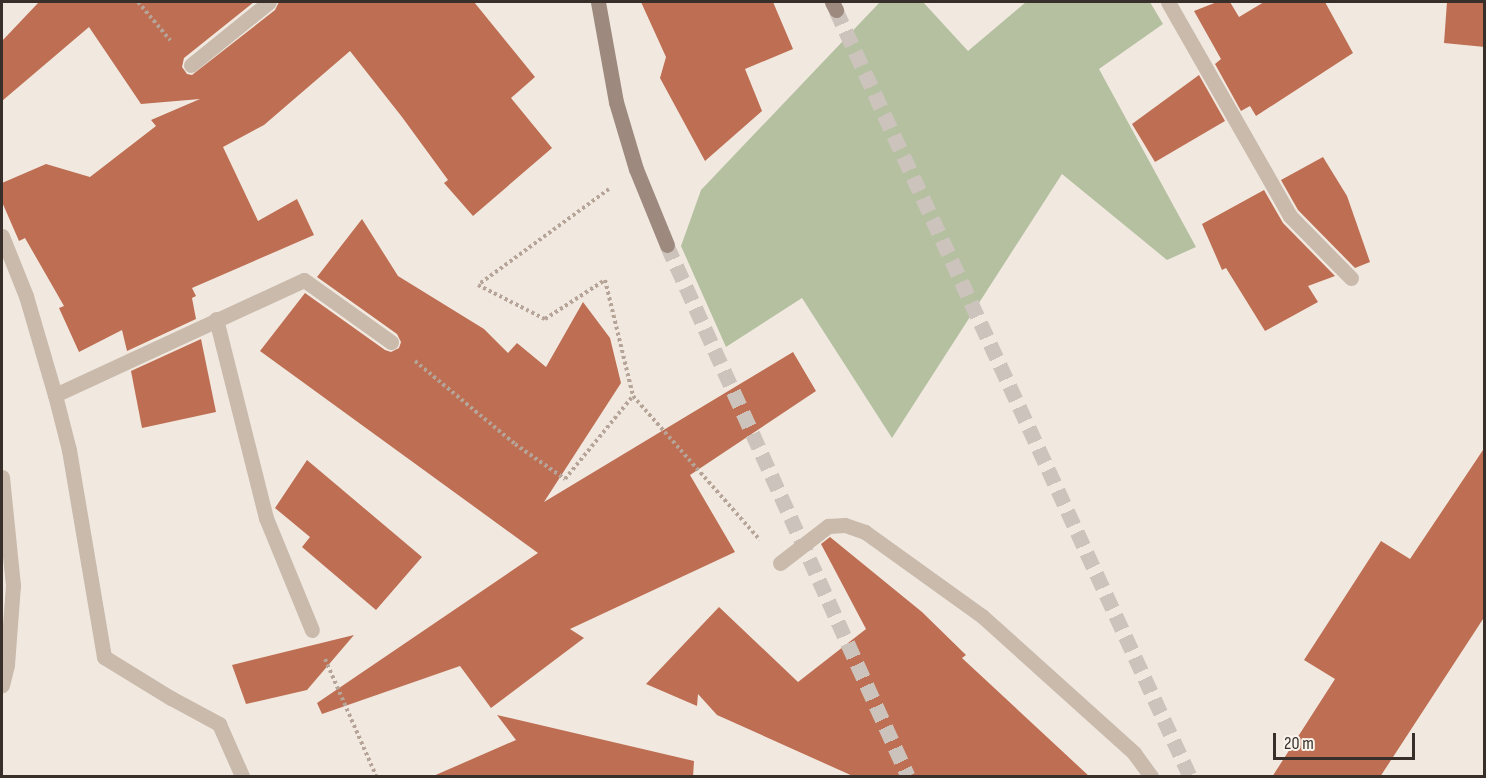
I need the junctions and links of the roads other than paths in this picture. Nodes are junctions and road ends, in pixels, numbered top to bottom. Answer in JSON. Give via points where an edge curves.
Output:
{"nodes":[{"id":1,"x":269,"y":2,"type":"edge"},
{"id":2,"x":598,"y":2,"type":"edge"},
{"id":3,"x":1168,"y":2,"type":"edge"},
{"id":4,"x":191,"y":65,"type":"road end"},
{"id":5,"x":2,"y":236,"type":"edge"},
{"id":6,"x":667,"y":246,"type":"tunnel mouth"},
{"id":7,"x":1351,"y":278,"type":"dead end"},
{"id":8,"x":216,"y":319,"type":"junction"},
{"id":9,"x":391,"y":342,"type":"dead end"},
{"id":10,"x":55,"y":395,"type":"junction"},
{"id":11,"x":2,"y":477,"type":"edge"},
{"id":12,"x":780,"y":563,"type":"road end"},
{"id":13,"x":312,"y":630,"type":"road end"},
{"id":14,"x":2,"y":686,"type":"edge"},
{"id":15,"x":242,"y":777,"type":"edge"},
{"id":16,"x":1151,"y":777,"type":"edge"}],
"edges":[{"from":1,"to":4,"type":"street"},
{"from":2,"to":6,"type":"street","via":[[616,102],[636,169]]},
{"from":3,"to":7,"type":"street","via":[[1290,216]]},
{"from":5,"to":10,"type":"street","via":[[26,296]]},
{"from":8,"to":9,"type":"street","via":[[304,280]]},
{"from":8,"to":10,"type":"street"},
{"from":8,"to":13,"type":"street","via":[[266,518]]},
{"from":10,"to":15,"type":"street","via":[[69,450],[105,657],[219,724]]},
{"from":11,"to":14,"type":"street","via":[[13,585]]},
{"from":12,"to":16,"type":"street","via":[[828,526],[845,525],[865,532],[982,616],[1134,753]]}]}
